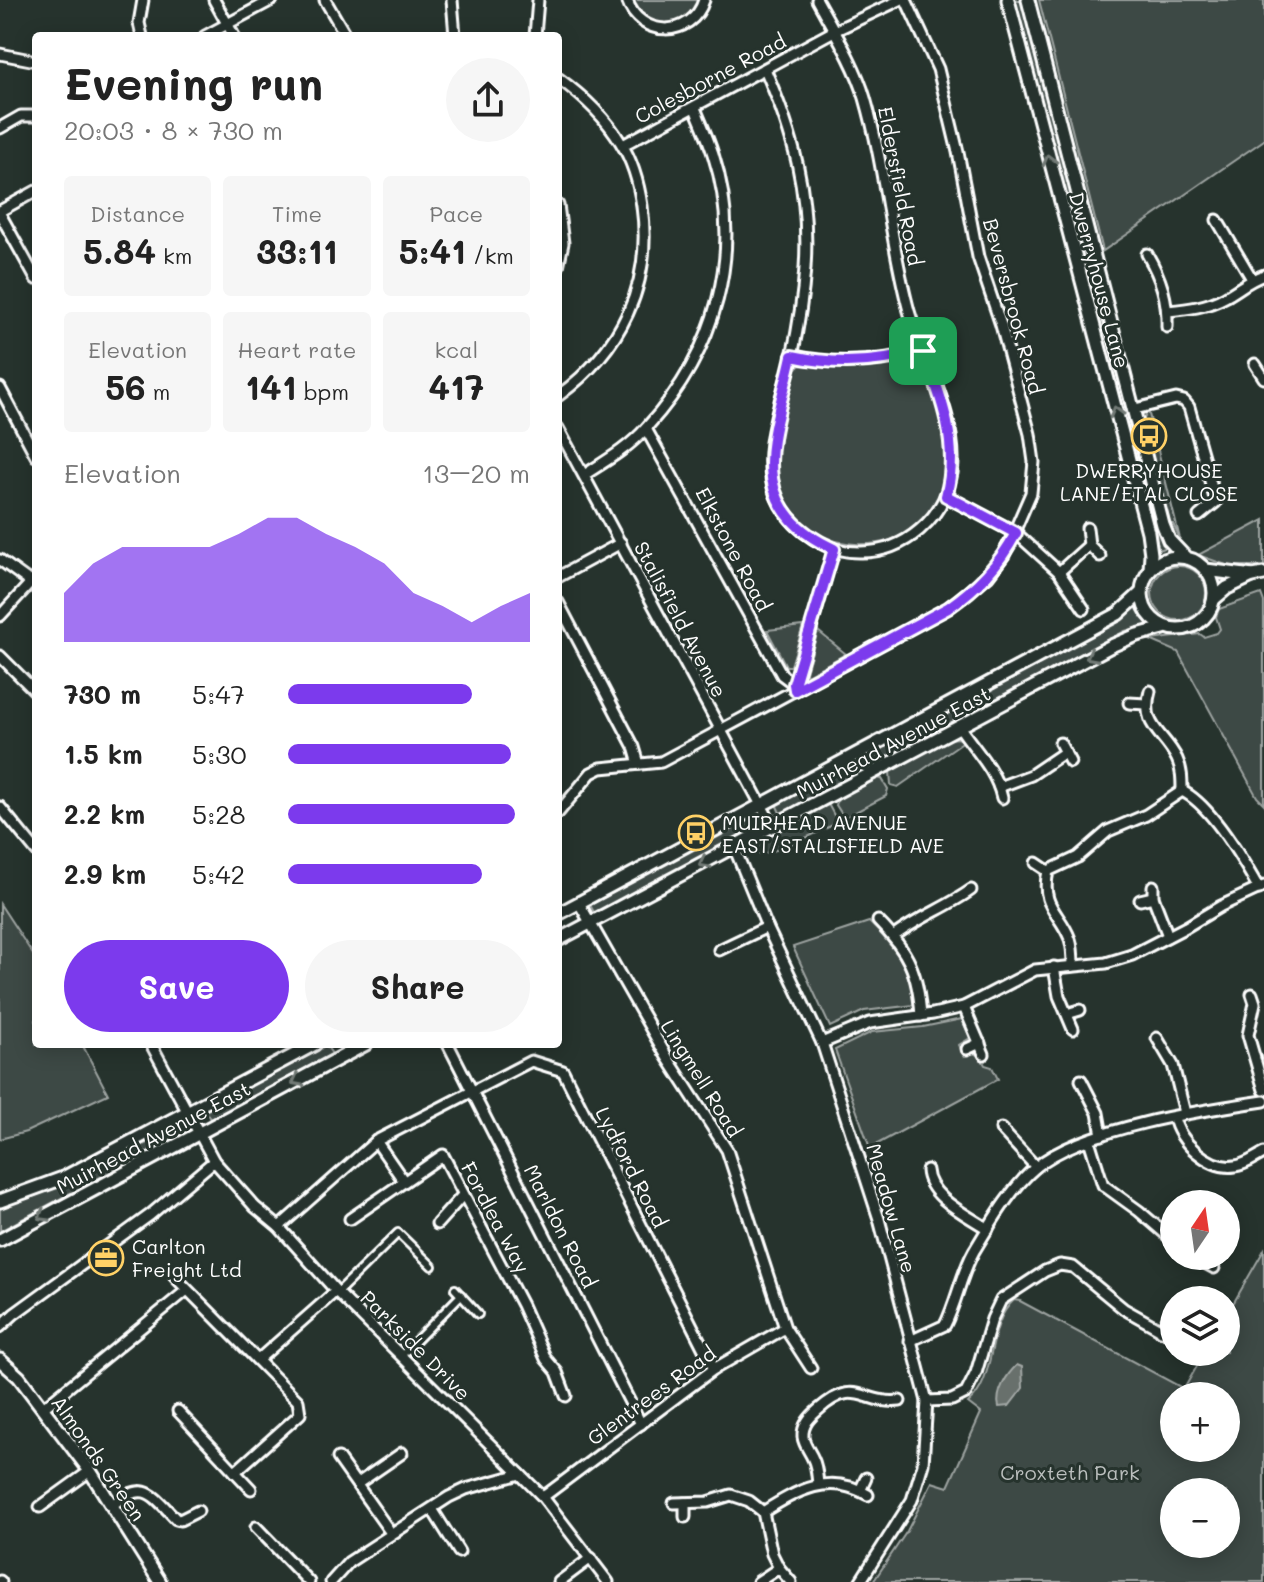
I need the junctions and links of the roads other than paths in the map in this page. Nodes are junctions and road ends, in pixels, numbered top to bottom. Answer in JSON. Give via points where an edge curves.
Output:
{"nodes":[{"id":1,"x":143,"y":0,"type":"edge"},
{"id":2,"x":214,"y":0,"type":"edge"},
{"id":3,"x":272,"y":0,"type":"edge"},
{"id":4,"x":325,"y":0,"type":"edge"},
{"id":5,"x":452,"y":0,"type":"edge"},
{"id":6,"x":538,"y":0,"type":"edge"},
{"id":7,"x":627,"y":0,"type":"edge"},
{"id":8,"x":704,"y":0,"type":"edge"},
{"id":9,"x":817,"y":0,"type":"edge"},
{"id":10,"x":900,"y":0,"type":"edge"},
{"id":11,"x":906,"y":0,"type":"edge"},
{"id":12,"x":1008,"y":0,"type":"edge"},
{"id":13,"x":1028,"y":0,"type":"edge"},
{"id":14,"x":228,"y":24,"type":"junction"},
{"id":15,"x":834,"y":31,"type":"junction"},
{"id":16,"x":141,"y":32,"type":"edge"},
{"id":17,"x":213,"y":32,"type":"edge"},
{"id":18,"x":232,"y":32,"type":"edge"},
{"id":19,"x":344,"y":32,"type":"edge"},
{"id":20,"x":455,"y":32,"type":"edge"},
{"id":21,"x":535,"y":32,"type":"edge"},
{"id":22,"x":0,"y":54,"type":"edge"},
{"id":23,"x":32,"y":60,"type":"edge"},
{"id":24,"x":765,"y":69,"type":"junction"},
{"id":25,"x":562,"y":81,"type":"edge"},
{"id":26,"x":695,"y":108,"type":"junction"},
{"id":27,"x":32,"y":116,"type":"edge"},
{"id":28,"x":0,"y":128,"type":"edge"},
{"id":29,"x":623,"y":145,"type":"junction"},
{"id":30,"x":32,"y":193,"type":"edge"},
{"id":31,"x":0,"y":212,"type":"edge"},
{"id":32,"x":1217,"y":220,"type":"dead end"},
{"id":33,"x":1147,"y":254,"type":"dead end"},
{"id":34,"x":32,"y":272,"type":"edge"},
{"id":35,"x":1264,"y":275,"type":"edge"},
{"id":36,"x":1252,"y":279,"type":"junction"},
{"id":37,"x":1168,"y":311,"type":"junction"},
{"id":38,"x":1167,"y":327,"type":"dead end"},
{"id":39,"x":923,"y":351,"type":"junction"},
{"id":40,"x":792,"y":356,"type":"junction"},
{"id":41,"x":0,"y":388,"type":"edge"},
{"id":42,"x":562,"y":393,"type":"edge"},
{"id":43,"x":1135,"y":409,"type":"junction"},
{"id":44,"x":646,"y":429,"type":"junction"},
{"id":45,"x":562,"y":435,"type":"edge"},
{"id":46,"x":32,"y":448,"type":"edge"},
{"id":47,"x":584,"y":475,"type":"junction"},
{"id":48,"x":946,"y":496,"type":"junction"},
{"id":49,"x":1199,"y":516,"type":"dead end"},
{"id":50,"x":1087,"y":528,"type":"dead end"},
{"id":51,"x":1016,"y":533,"type":"junction"},
{"id":52,"x":621,"y":543,"type":"junction"},
{"id":53,"x":1089,"y":545,"type":"junction"},
{"id":54,"x":834,"y":549,"type":"junction"},
{"id":55,"x":1100,"y":556,"type":"dead end"},
{"id":56,"x":1186,"y":558,"type":"junction"},
{"id":57,"x":0,"y":560,"type":"edge"},
{"id":58,"x":1150,"y":569,"type":"junction"},
{"id":59,"x":1206,"y":570,"type":"junction"},
{"id":60,"x":1059,"y":572,"type":"junction"},
{"id":61,"x":562,"y":575,"type":"edge"},
{"id":62,"x":1258,"y":575,"type":"edge"},
{"id":63,"x":32,"y":580,"type":"edge"},
{"id":64,"x":32,"y":583,"type":"edge"},
{"id":65,"x":1142,"y":592,"type":"junction"},
{"id":66,"x":1214,"y":599,"type":"junction"},
{"id":67,"x":1084,"y":609,"type":"dead end"},
{"id":68,"x":562,"y":611,"type":"edge"},
{"id":69,"x":0,"y":616,"type":"edge"},
{"id":70,"x":568,"y":624,"type":"junction"},
{"id":71,"x":562,"y":628,"type":"edge"},
{"id":72,"x":1164,"y":628,"type":"junction"},
{"id":73,"x":0,"y":656,"type":"edge"},
{"id":74,"x":794,"y":687,"type":"junction"},
{"id":75,"x":32,"y":688,"type":"edge"},
{"id":76,"x":1150,"y":691,"type":"dead end"},
{"id":77,"x":1129,"y":703,"type":"dead end"},
{"id":78,"x":1146,"y":704,"type":"junction"},
{"id":79,"x":959,"y":726,"type":"junction"},
{"id":80,"x":719,"y":730,"type":"junction"},
{"id":81,"x":1070,"y":762,"type":"dead end"},
{"id":82,"x":639,"y":764,"type":"junction"},
{"id":83,"x":1182,"y":791,"type":"junction"},
{"id":84,"x":760,"y":805,"type":"junction"},
{"id":85,"x":0,"y":807,"type":"edge"},
{"id":86,"x":562,"y":808,"type":"edge"},
{"id":87,"x":773,"y":827,"type":"junction"},
{"id":88,"x":32,"y":846,"type":"edge"},
{"id":89,"x":734,"y":847,"type":"junction"},
{"id":90,"x":1036,"y":863,"type":"dead end"},
{"id":91,"x":1048,"y":871,"type":"junction"},
{"id":92,"x":1261,"y":887,"type":"edge"},
{"id":93,"x":1140,"y":900,"type":"dead end"},
{"id":94,"x":579,"y":903,"type":"junction"},
{"id":95,"x":971,"y":907,"type":"dead end"},
{"id":96,"x":562,"y":912,"type":"edge"},
{"id":97,"x":878,"y":921,"type":"dead end"},
{"id":98,"x":590,"y":923,"type":"junction"},
{"id":99,"x":767,"y":927,"type":"junction"},
{"id":100,"x":1168,"y":936,"type":"junction"},
{"id":101,"x":893,"y":937,"type":"junction"},
{"id":102,"x":562,"y":938,"type":"edge"},
{"id":103,"x":719,"y":950,"type":"dead end"},
{"id":104,"x":1073,"y":966,"type":"junction"},
{"id":105,"x":1054,"y":967,"type":"junction"},
{"id":106,"x":1252,"y":994,"type":"dead end"},
{"id":107,"x":964,"y":1007,"type":"junction"},
{"id":108,"x":1080,"y":1010,"type":"dead end"},
{"id":109,"x":1067,"y":1014,"type":"junction"},
{"id":110,"x":921,"y":1016,"type":"junction"},
{"id":111,"x":1073,"y":1029,"type":"dead end"},
{"id":112,"x":1157,"y":1038,"type":"dead end"},
{"id":113,"x":822,"y":1043,"type":"junction"},
{"id":114,"x":980,"y":1043,"type":"junction"},
{"id":115,"x":153,"y":1048,"type":"edge"},
{"id":116,"x":308,"y":1048,"type":"edge"},
{"id":117,"x":350,"y":1048,"type":"edge"},
{"id":118,"x":450,"y":1048,"type":"edge"},
{"id":119,"x":967,"y":1049,"type":"dead end"},
{"id":120,"x":984,"y":1054,"type":"dead end"},
{"id":121,"x":1081,"y":1080,"type":"dead end"},
{"id":122,"x":1264,"y":1090,"type":"edge"},
{"id":123,"x":472,"y":1091,"type":"junction"},
{"id":124,"x":1264,"y":1101,"type":"edge"},
{"id":125,"x":186,"y":1113,"type":"junction"},
{"id":126,"x":1185,"y":1113,"type":"junction"},
{"id":127,"x":1174,"y":1117,"type":"junction"},
{"id":128,"x":1001,"y":1129,"type":"dead end"},
{"id":129,"x":197,"y":1134,"type":"junction"},
{"id":130,"x":1102,"y":1135,"type":"junction"},
{"id":131,"x":1089,"y":1140,"type":"junction"},
{"id":132,"x":376,"y":1141,"type":"junction"},
{"id":133,"x":1264,"y":1153,"type":"edge"},
{"id":134,"x":214,"y":1161,"type":"junction"},
{"id":135,"x":1036,"y":1167,"type":"junction"},
{"id":136,"x":927,"y":1170,"type":"dead end"},
{"id":137,"x":403,"y":1180,"type":"junction"},
{"id":138,"x":463,"y":1195,"type":"junction"},
{"id":139,"x":0,"y":1201,"type":"edge"},
{"id":140,"x":350,"y":1219,"type":"dead end"},
{"id":141,"x":437,"y":1224,"type":"dead end"},
{"id":142,"x":279,"y":1227,"type":"junction"},
{"id":143,"x":988,"y":1229,"type":"junction"},
{"id":144,"x":1160,"y":1229,"type":"edge"},
{"id":145,"x":0,"y":1240,"type":"edge"},
{"id":146,"x":432,"y":1266,"type":"dead end"},
{"id":147,"x":175,"y":1277,"type":"dead end"},
{"id":148,"x":187,"y":1290,"type":"junction"},
{"id":149,"x":337,"y":1291,"type":"junction"},
{"id":150,"x":478,"y":1314,"type":"dead end"},
{"id":151,"x":0,"y":1327,"type":"edge"},
{"id":152,"x":785,"y":1328,"type":"junction"},
{"id":153,"x":1160,"y":1330,"type":"edge"},
{"id":154,"x":910,"y":1341,"type":"junction"},
{"id":155,"x":401,"y":1356,"type":"junction"},
{"id":156,"x":259,"y":1359,"type":"junction"},
{"id":157,"x":2,"y":1365,"type":"edge"},
{"id":158,"x":811,"y":1368,"type":"dead end"},
{"id":159,"x":714,"y":1369,"type":"junction"},
{"id":160,"x":566,"y":1396,"type":"dead end"},
{"id":161,"x":927,"y":1401,"type":"junction"},
{"id":162,"x":43,"y":1408,"type":"junction"},
{"id":163,"x":178,"y":1411,"type":"dead end"},
{"id":164,"x":887,"y":1415,"type":"dead end"},
{"id":165,"x":641,"y":1424,"type":"junction"},
{"id":166,"x":402,"y":1453,"type":"dead end"},
{"id":167,"x":338,"y":1458,"type":"dead end"},
{"id":168,"x":90,"y":1471,"type":"junction"},
{"id":169,"x":235,"y":1472,"type":"junction"},
{"id":170,"x":520,"y":1474,"type":"junction"},
{"id":171,"x":866,"y":1478,"type":"dead end"},
{"id":172,"x":357,"y":1484,"type":"junction"},
{"id":173,"x":818,"y":1484,"type":"junction"},
{"id":174,"x":251,"y":1489,"type":"dead end"},
{"id":175,"x":543,"y":1497,"type":"junction"},
{"id":176,"x":112,"y":1505,"type":"junction"},
{"id":177,"x":40,"y":1507,"type":"dead end"},
{"id":178,"x":432,"y":1509,"type":"junction"},
{"id":179,"x":198,"y":1511,"type":"dead end"},
{"id":180,"x":763,"y":1512,"type":"junction"},
{"id":181,"x":685,"y":1517,"type":"dead end"},
{"id":182,"x":256,"y":1527,"type":"dead end"},
{"id":183,"x":391,"y":1533,"type":"junction"},
{"id":184,"x":459,"y":1552,"type":"dead end"},
{"id":185,"x":591,"y":1558,"type":"junction"},
{"id":186,"x":779,"y":1568,"type":"junction"},
{"id":187,"x":160,"y":1582,"type":"edge"},
{"id":188,"x":309,"y":1582,"type":"edge"},
{"id":189,"x":331,"y":1582,"type":"edge"},
{"id":190,"x":559,"y":1582,"type":"edge"},
{"id":191,"x":608,"y":1582,"type":"edge"},
{"id":192,"x":758,"y":1582,"type":"edge"},
{"id":193,"x":791,"y":1582,"type":"edge"},
{"id":194,"x":860,"y":1582,"type":"edge"}],
"edges":[{"from":1,"to":16,"type":"street"},
{"from":2,"to":14,"type":"street"},
{"from":3,"to":14,"type":"street"},
{"from":4,"to":19,"type":"street"},
{"from":5,"to":20,"type":"street"},
{"from":6,"to":21,"type":"street"},
{"from":7,"to":8,"type":"street","via":[[638,19],[665,30],[690,22]]},
{"from":9,"to":15,"type":"street","name":"Eldersfield Road"},
{"from":10,"to":15,"type":"street","name":"Colesborne Road"},
{"from":11,"to":51,"type":"street","name":"Beversbrook Road","via":[[938,69],[978,257],[1030,434],[1031,493]]},
{"from":58,"to":12,"type":"street","name":"Dwerryhouse Lane","one_way":true,"via":[[1148,532]]},
{"from":13,"to":43,"type":"street","name":"Dwerryhouse Lane"},
{"from":14,"to":17,"type":"street"},
{"from":14,"to":18,"type":"street"},
{"from":15,"to":24,"type":"street","name":"Colesborne Road"},
{"from":15,"to":39,"type":"street","name":"Eldersfield Road","via":[[864,95],[891,233]]},
{"from":22,"to":23,"type":"street"},
{"from":24,"to":26,"type":"street","name":"Colesborne Road"},
{"from":24,"to":40,"type":"street","via":[[801,169],[806,209],[805,272]]},
{"from":25,"to":29,"type":"street","via":[[587,100]]},
{"from":26,"to":29,"type":"street","name":"Colesborne Road"},
{"from":26,"to":44,"type":"street","via":[[714,156],[723,204],[724,265],[710,328],[695,361]]},
{"from":27,"to":28,"type":"street"},
{"from":29,"to":42,"type":"street","via":[[638,182],[643,217],[640,276],[633,303],[602,357]]},
{"from":30,"to":31,"type":"street"},
{"from":31,"to":34,"type":"street"},
{"from":32,"to":36,"type":"street"},
{"from":33,"to":37,"type":"street","via":[[1161,278]]},
{"from":35,"to":36,"type":"street"},
{"from":36,"to":37,"type":"street","via":[[1223,299]]},
{"from":37,"to":38,"type":"street"},
{"from":39,"to":40,"type":"street","via":[[870,362]]},
{"from":39,"to":48,"type":"street","via":[[952,449]]},
{"from":40,"to":54,"type":"street","via":[[769,462],[775,493],[794,524]]},
{"from":41,"to":46,"type":"street"},
{"from":43,"to":49,"type":"street","via":[[1176,399],[1189,407],[1216,502]]},
{"from":43,"to":56,"type":"street","name":"Dwerryhouse Lane","via":[[1163,525]]},
{"from":44,"to":47,"type":"street"},
{"from":44,"to":74,"type":"street","name":"Elkstone Road","via":[[782,675]]},
{"from":45,"to":47,"type":"street","name":"Stalisfield Avenue"},
{"from":47,"to":52,"type":"street","name":"Stalisfield Avenue"},
{"from":48,"to":51,"type":"street"},
{"from":48,"to":54,"type":"street","via":[[927,523],[901,543],[875,551]]},
{"from":50,"to":53,"type":"street"},
{"from":51,"to":60,"type":"street"},
{"from":51,"to":74,"type":"street","name":"Beversbrook Road","via":[[996,566],[969,594]]},
{"from":52,"to":61,"type":"street"},
{"from":52,"to":80,"type":"street","name":"Stalisfield Avenue"},
{"from":53,"to":55,"type":"street"},
{"from":53,"to":60,"type":"street"},
{"from":54,"to":74,"type":"street"},
{"from":56,"to":58,"type":"street","via":[[1165,560]]},
{"from":56,"to":59,"type":"street"},
{"from":57,"to":63,"type":"street"},
{"from":58,"to":65,"type":"street"},
{"from":59,"to":62,"type":"street"},
{"from":59,"to":66,"type":"street"},
{"from":60,"to":67,"type":"street"},
{"from":62,"to":66,"type":"street"},
{"from":64,"to":69,"type":"street"},
{"from":65,"to":72,"type":"street","via":[[1148,614]]},
{"from":65,"to":84,"type":"street","name":"Muirhead Avenue East","via":[[1118,614]]},
{"from":66,"to":72,"type":"street","via":[[1202,621],[1189,628]]},
{"from":68,"to":70,"type":"street"},
{"from":70,"to":71,"type":"street"},
{"from":70,"to":82,"type":"street"},
{"from":72,"to":79,"type":"street","name":"Muirhead Avenue East","one_way":true,"via":[[1111,646]]},
{"from":73,"to":75,"type":"street"},
{"from":74,"to":80,"type":"street","name":"Beversbrook Road"},
{"from":76,"to":78,"type":"street"},
{"from":77,"to":78,"type":"street"},
{"from":78,"to":83,"type":"street","via":[[1151,724],[1179,763]]},
{"from":79,"to":81,"type":"street","via":[[1000,793],[1063,747]]},
{"from":79,"to":87,"type":"street","name":"Muirhead Avenue East"},
{"from":80,"to":82,"type":"street","name":"Beversbrook Road","via":[[661,762]]},
{"from":80,"to":84,"type":"street","name":"Stalisfield Avenue"},
{"from":82,"to":86,"type":"street","name":"Beversbrook Road","via":[[591,773]]},
{"from":83,"to":91,"type":"street"},
{"from":83,"to":92,"type":"street","via":[[1218,825]]},
{"from":84,"to":87,"type":"street","name":"Stalisfield Avenue"},
{"from":84,"to":94,"type":"street","name":"Muirhead Avenue East"},
{"from":85,"to":88,"type":"street"},
{"from":87,"to":89,"type":"street","name":"Muirhead Avenue East"},
{"from":89,"to":98,"type":"street","name":"Muirhead Avenue East","one_way":true},
{"from":89,"to":99,"type":"street","name":"Meadow Lane"},
{"from":90,"to":91,"type":"street"},
{"from":91,"to":104,"type":"street","via":[[1049,904],[1070,941]]},
{"from":92,"to":100,"type":"street"},
{"from":93,"to":100,"type":"street","via":[[1153,891]]},
{"from":94,"to":96,"type":"street","name":"Muirhead Avenue East"},
{"from":94,"to":98,"type":"street","name":"Lingmell Road"},
{"from":95,"to":101,"type":"street","via":[[967,893]]},
{"from":97,"to":101,"type":"street"},
{"from":98,"to":102,"type":"street","name":"Muirhead Avenue East"},
{"from":98,"to":152,"type":"street","name":"Lingmell Road","via":[[727,1150]]},
{"from":99,"to":103,"type":"street"},
{"from":99,"to":113,"type":"street","name":"Meadow Lane"},
{"from":100,"to":104,"type":"street","via":[[1117,960]]},
{"from":101,"to":110,"type":"street","via":[[917,976]]},
{"from":104,"to":105,"type":"street"},
{"from":105,"to":107,"type":"street","via":[[1026,973]]},
{"from":105,"to":109,"type":"street"},
{"from":106,"to":122,"type":"street","via":[[1248,1035]]},
{"from":107,"to":110,"type":"street"},
{"from":107,"to":114,"type":"street"},
{"from":108,"to":109,"type":"street"},
{"from":109,"to":111,"type":"street"},
{"from":110,"to":113,"type":"street","via":[[870,1023]]},
{"from":112,"to":126,"type":"street","via":[[1173,1065]]},
{"from":113,"to":154,"type":"street","name":"Meadow Lane","via":[[879,1219]]},
{"from":114,"to":119,"type":"street"},
{"from":114,"to":120,"type":"street"},
{"from":115,"to":125,"type":"street","name":"Parkside Drive"},
{"from":116,"to":125,"type":"street","name":"Muirhead Avenue East"},
{"from":117,"to":129,"type":"street","name":"Muirhead Avenue East","one_way":true},
{"from":118,"to":123,"type":"street","name":"Marldon Road"},
{"from":121,"to":130,"type":"street","via":[[1098,1113]]},
{"from":123,"to":132,"type":"street","name":"Lydford Road"},
{"from":123,"to":159,"type":"street","name":"Lydford Road","via":[[531,1061],[563,1071]]},
{"from":123,"to":165,"type":"street","name":"Marldon Road"},
{"from":124,"to":126,"type":"street"},
{"from":125,"to":129,"type":"street","name":"Parkside Drive"},
{"from":125,"to":139,"type":"street","name":"Muirhead Avenue East","via":[[63,1178]]},
{"from":126,"to":127,"type":"street"},
{"from":127,"to":130,"type":"street"},
{"from":127,"to":133,"type":"street","via":[[1182,1138],[1220,1165],[1243,1165]]},
{"from":128,"to":135,"type":"street"},
{"from":129,"to":134,"type":"street","name":"Parkside Drive"},
{"from":129,"to":145,"type":"street","name":"Muirhead Avenue East","one_way":true},
{"from":130,"to":131,"type":"street"},
{"from":131,"to":135,"type":"street"},
{"from":131,"to":144,"type":"street","via":[[1103,1185]]},
{"from":132,"to":137,"type":"street"},
{"from":132,"to":142,"type":"street","name":"Lydford Road"},
{"from":134,"to":142,"type":"street","name":"Parkside Drive"},
{"from":134,"to":151,"type":"street"},
{"from":135,"to":143,"type":"street"},
{"from":136,"to":143,"type":"street","via":[[939,1195]]},
{"from":137,"to":138,"type":"street","name":"Fordlea Way","via":[[443,1155]]},
{"from":137,"to":140,"type":"street","name":"Fordlea Way"},
{"from":138,"to":141,"type":"street"},
{"from":138,"to":160,"type":"street","name":"Fordlea Way"},
{"from":142,"to":149,"type":"street","name":"Parkside Drive"},
{"from":143,"to":154,"type":"street","via":[[966,1267],[945,1325]]},
{"from":146,"to":149,"type":"street","via":[[398,1233]]},
{"from":147,"to":148,"type":"street"},
{"from":148,"to":156,"type":"street"},
{"from":148,"to":162,"type":"street"},
{"from":149,"to":155,"type":"street","name":"Parkside Drive"},
{"from":149,"to":156,"type":"street"},
{"from":150,"to":155,"type":"street","via":[[458,1292]]},
{"from":152,"to":158,"type":"street","name":"Lingmell Road"},
{"from":152,"to":159,"type":"street","name":"Glentrees Road"},
{"from":153,"to":161,"type":"street","via":[[1073,1267],[1052,1268],[1001,1300],[966,1393],[952,1400]]},
{"from":154,"to":161,"type":"street","name":"Meadow Lane"},
{"from":155,"to":170,"type":"street","name":"Parkside Drive"},
{"from":156,"to":169,"type":"street","via":[[298,1401],[300,1414]]},
{"from":157,"to":162,"type":"street","name":"Almonds Green","via":[[19,1377]]},
{"from":159,"to":165,"type":"street","name":"Glentrees Road"},
{"from":161,"to":194,"type":"street","name":"Meadow Lane","via":[[923,1464],[912,1500]]},
{"from":162,"to":168,"type":"street","name":"Almonds Green"},
{"from":163,"to":169,"type":"street"},
{"from":164,"to":173,"type":"street","via":[[894,1402],[860,1393],[831,1399],[810,1417],[803,1438]]},
{"from":165,"to":175,"type":"street","name":"Glentrees Road"},
{"from":166,"to":172,"type":"street"},
{"from":167,"to":172,"type":"street"},
{"from":168,"to":176,"type":"street","name":"Almonds Green"},
{"from":168,"to":177,"type":"street"},
{"from":169,"to":174,"type":"street"},
{"from":170,"to":175,"type":"street","name":"Parkside Drive"},
{"from":170,"to":178,"type":"street","via":[[466,1489]]},
{"from":171,"to":173,"type":"street","via":[[864,1493]]},
{"from":172,"to":183,"type":"street"},
{"from":173,"to":180,"type":"street"},
{"from":175,"to":185,"type":"street","name":"Parkside Drive"},
{"from":176,"to":179,"type":"street","via":[[139,1490],[176,1519]]},
{"from":176,"to":187,"type":"street","name":"Almonds Green"},
{"from":178,"to":183,"type":"street"},
{"from":178,"to":184,"type":"street"},
{"from":180,"to":181,"type":"street","via":[[731,1495],[680,1503]]},
{"from":180,"to":186,"type":"street"},
{"from":182,"to":188,"type":"street"},
{"from":183,"to":189,"type":"street","via":[[349,1562]]},
{"from":185,"to":190,"type":"street"},
{"from":185,"to":191,"type":"street","name":"Parkside Drive"},
{"from":186,"to":192,"type":"street"},
{"from":186,"to":193,"type":"street"}]}
